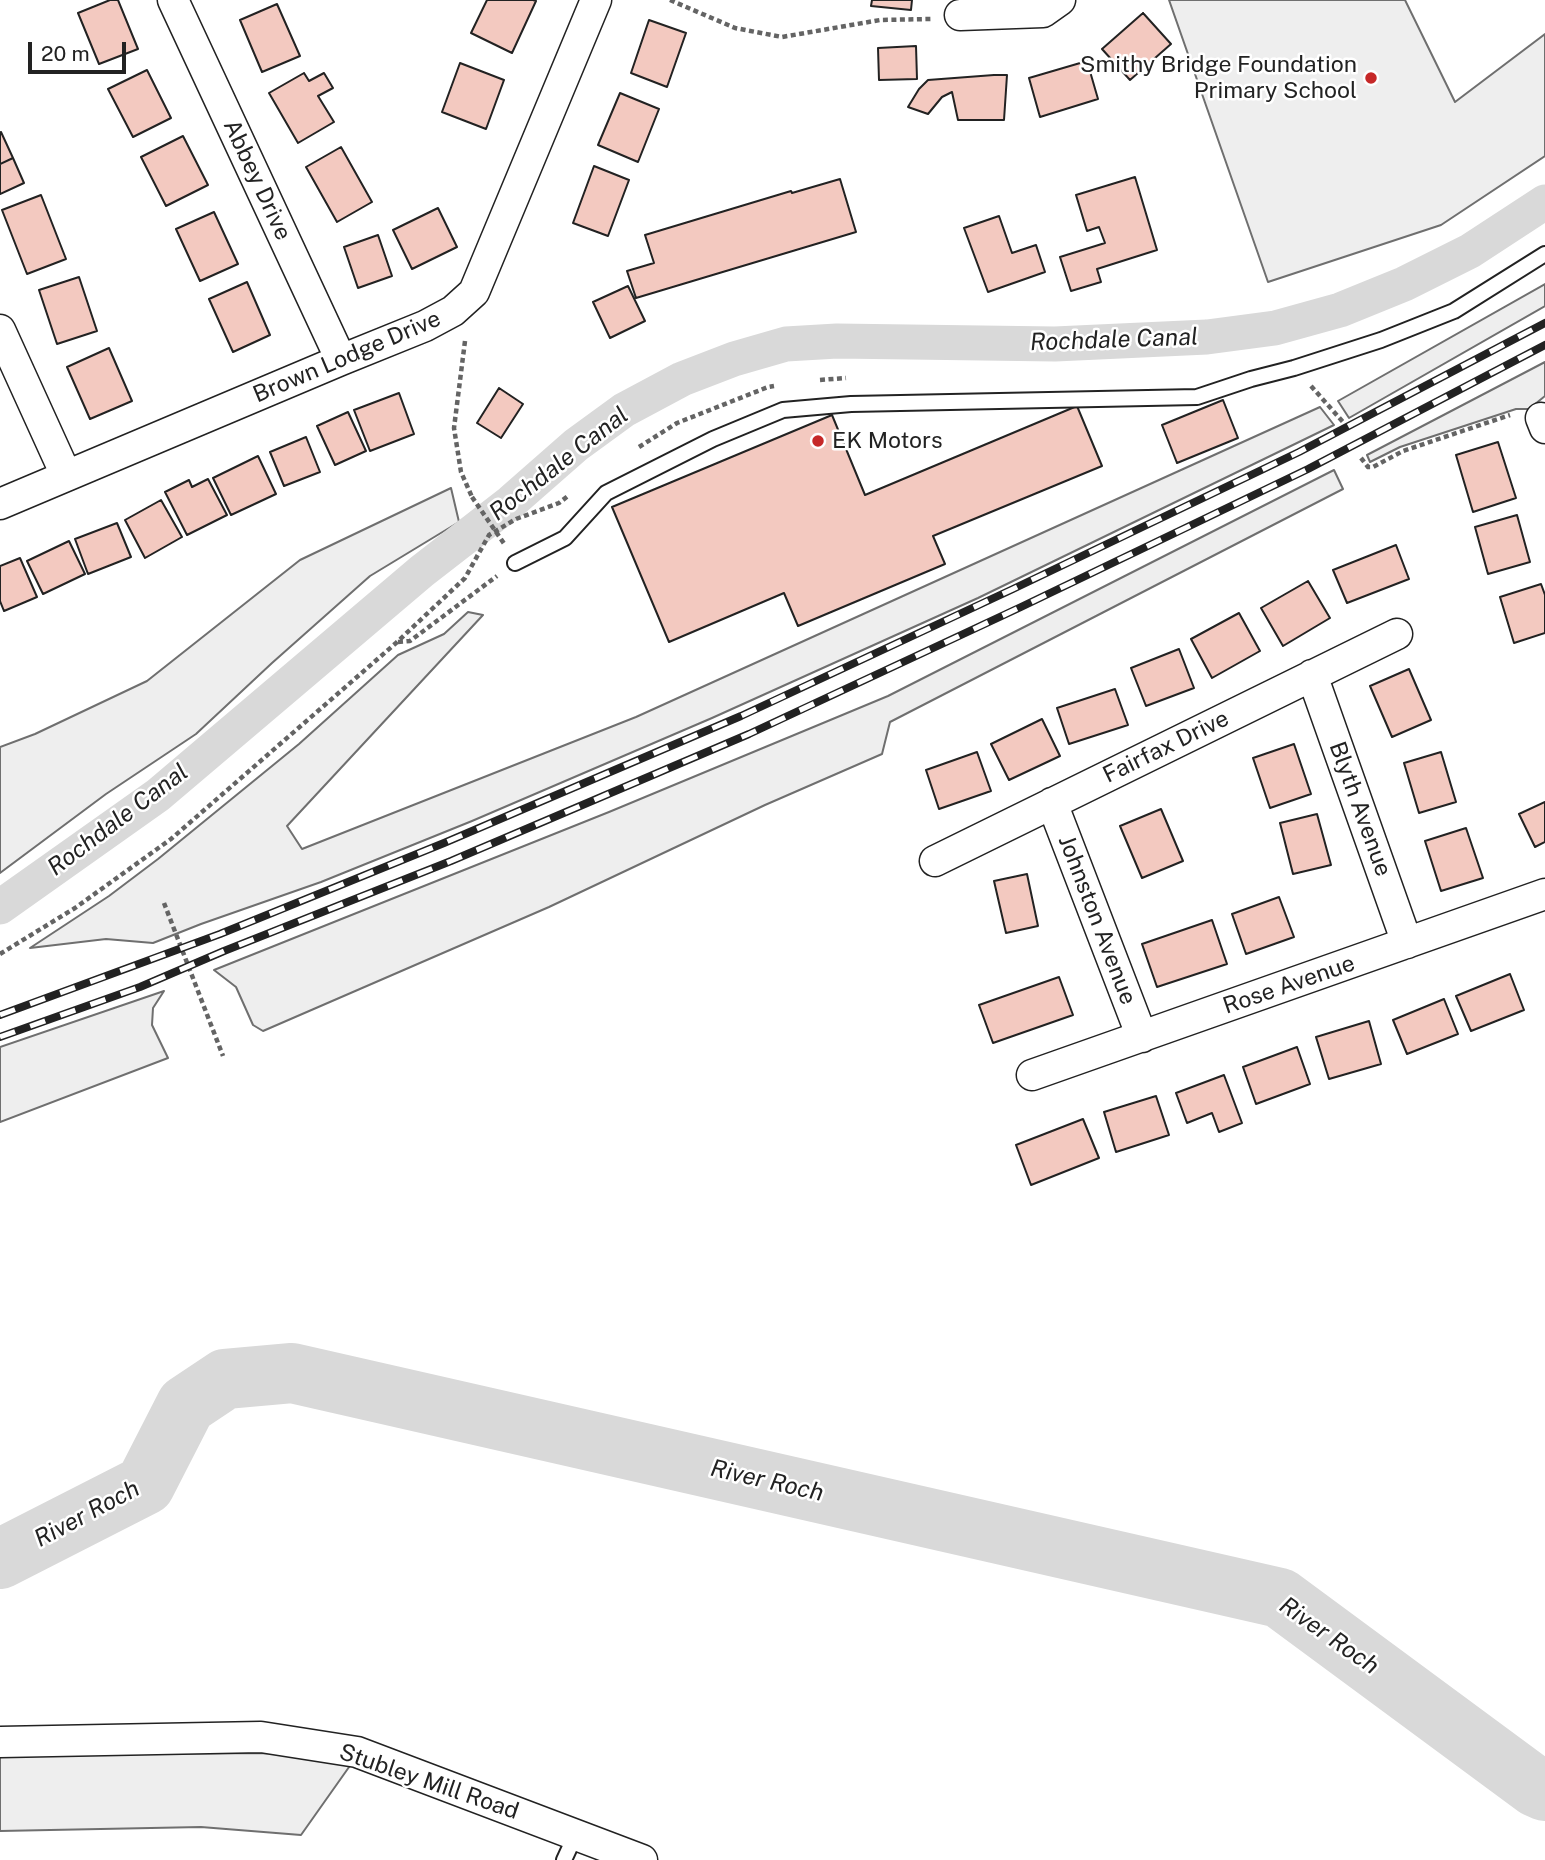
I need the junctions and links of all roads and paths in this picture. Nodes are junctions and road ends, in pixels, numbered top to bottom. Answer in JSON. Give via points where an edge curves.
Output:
{"nodes":[{"id":1,"x":173,"y":0,"type":"edge"},
{"id":2,"x":596,"y":0,"type":"edge"},
{"id":3,"x":670,"y":0,"type":"edge"},
{"id":4,"x":1060,"y":0,"type":"edge"},
{"id":5,"x":960,"y":15,"type":"joint"},
{"id":6,"x":1545,"y":254,"type":"edge"},
{"id":7,"x":0,"y":330,"type":"edge"},
{"id":8,"x":465,"y":341,"type":"dead end"},
{"id":9,"x":341,"y":359,"type":"junction"},
{"id":10,"x":1294,"y":368,"type":"junction"},
{"id":11,"x":850,"y":379,"type":"dead end"},
{"id":12,"x":814,"y":381,"type":"dead end"},
{"id":13,"x":779,"y":385,"type":"dead end"},
{"id":14,"x":1343,"y":422,"type":"dead end"},
{"id":15,"x":1543,"y":423,"type":"edge"},
{"id":16,"x":636,"y":449,"type":"dead end"},
{"id":17,"x":1361,"y":458,"type":"dead end"},
{"id":18,"x":66,"y":475,"type":"junction"},
{"id":19,"x":569,"y":495,"type":"dead end"},
{"id":20,"x":0,"y":504,"type":"edge"},
{"id":21,"x":515,"y":563,"type":"junction"},
{"id":22,"x":1397,"y":634,"type":"dead end"},
{"id":23,"x":396,"y":643,"type":"junction"},
{"id":24,"x":1312,"y":676,"type":"junction"},
{"id":25,"x":1052,"y":803,"type":"junction"},
{"id":26,"x":935,"y":861,"type":"dead end"},
{"id":27,"x":1545,"y":894,"type":"edge"},
{"id":28,"x":164,"y":903,"type":"dead end"},
{"id":29,"x":1408,"y":943,"type":"junction"},
{"id":30,"x":0,"y":954,"type":"edge"},
{"id":31,"x":1142,"y":1037,"type":"junction"},
{"id":32,"x":223,"y":1056,"type":"dead end"},
{"id":33,"x":1032,"y":1075,"type":"dead end"},
{"id":34,"x":0,"y":1742,"type":"edge"},
{"id":35,"x":570,"y":1847,"type":"edge"},
{"id":36,"x":642,"y":1860,"type":"edge"}],
"edges":[{"from":1,"to":9,"type":"street","name":"Abbey Drive"},
{"from":2,"to":9,"type":"street","name":"Brown Lodge Drive","via":[[474,292],[434,321]]},
{"from":3,"to":5,"type":"path","via":[[735,28],[782,37],[880,20]]},
{"from":4,"to":5,"type":"street","via":[[1043,12]]},
{"from":6,"to":10,"type":"lane","via":[[1454,310]]},
{"from":7,"to":18,"type":"street"},
{"from":8,"to":21,"type":"path","bridge":true,"via":[[454,428],[461,472]]},
{"from":9,"to":18,"type":"street","name":"Brown Lodge Drive"},
{"from":10,"to":14,"type":"path"},
{"from":10,"to":21,"type":"lane","via":[[1197,397],[850,404],[783,410],[606,493],[565,538]]},
{"from":11,"to":12,"type":"path"},
{"from":13,"to":16,"type":"path","via":[[677,423]]},
{"from":15,"to":17,"type":"path","via":[[1517,413],[1403,451],[1373,467]]},
{"from":18,"to":20,"type":"street","name":"Brown Lodge Drive"},
{"from":19,"to":23,"type":"path","via":[[489,535],[466,578]]},
{"from":21,"to":23,"type":"path","via":[[410,641]]},
{"from":22,"to":24,"type":"street","name":"Fairfax Drive"},
{"from":23,"to":30,"type":"path","via":[[171,839],[75,908]]},
{"from":24,"to":25,"type":"street","name":"Fairfax Drive"},
{"from":24,"to":29,"type":"street","name":"Blyth Avenue"},
{"from":25,"to":26,"type":"street","name":"Fairfax Drive"},
{"from":25,"to":31,"type":"street","name":"Johnston Avenue"},
{"from":27,"to":29,"type":"street","name":"Rose Avenue"},
{"from":28,"to":32,"type":"path"},
{"from":29,"to":31,"type":"street","name":"Rose Avenue"},
{"from":31,"to":33,"type":"street","name":"Rose Avenue"},
{"from":34,"to":35,"type":"street","name":"Stubley Mill Road","via":[[261,1737],[357,1752]]},
{"from":35,"to":36,"type":"street","name":"Stubley Mill Road"}]}
